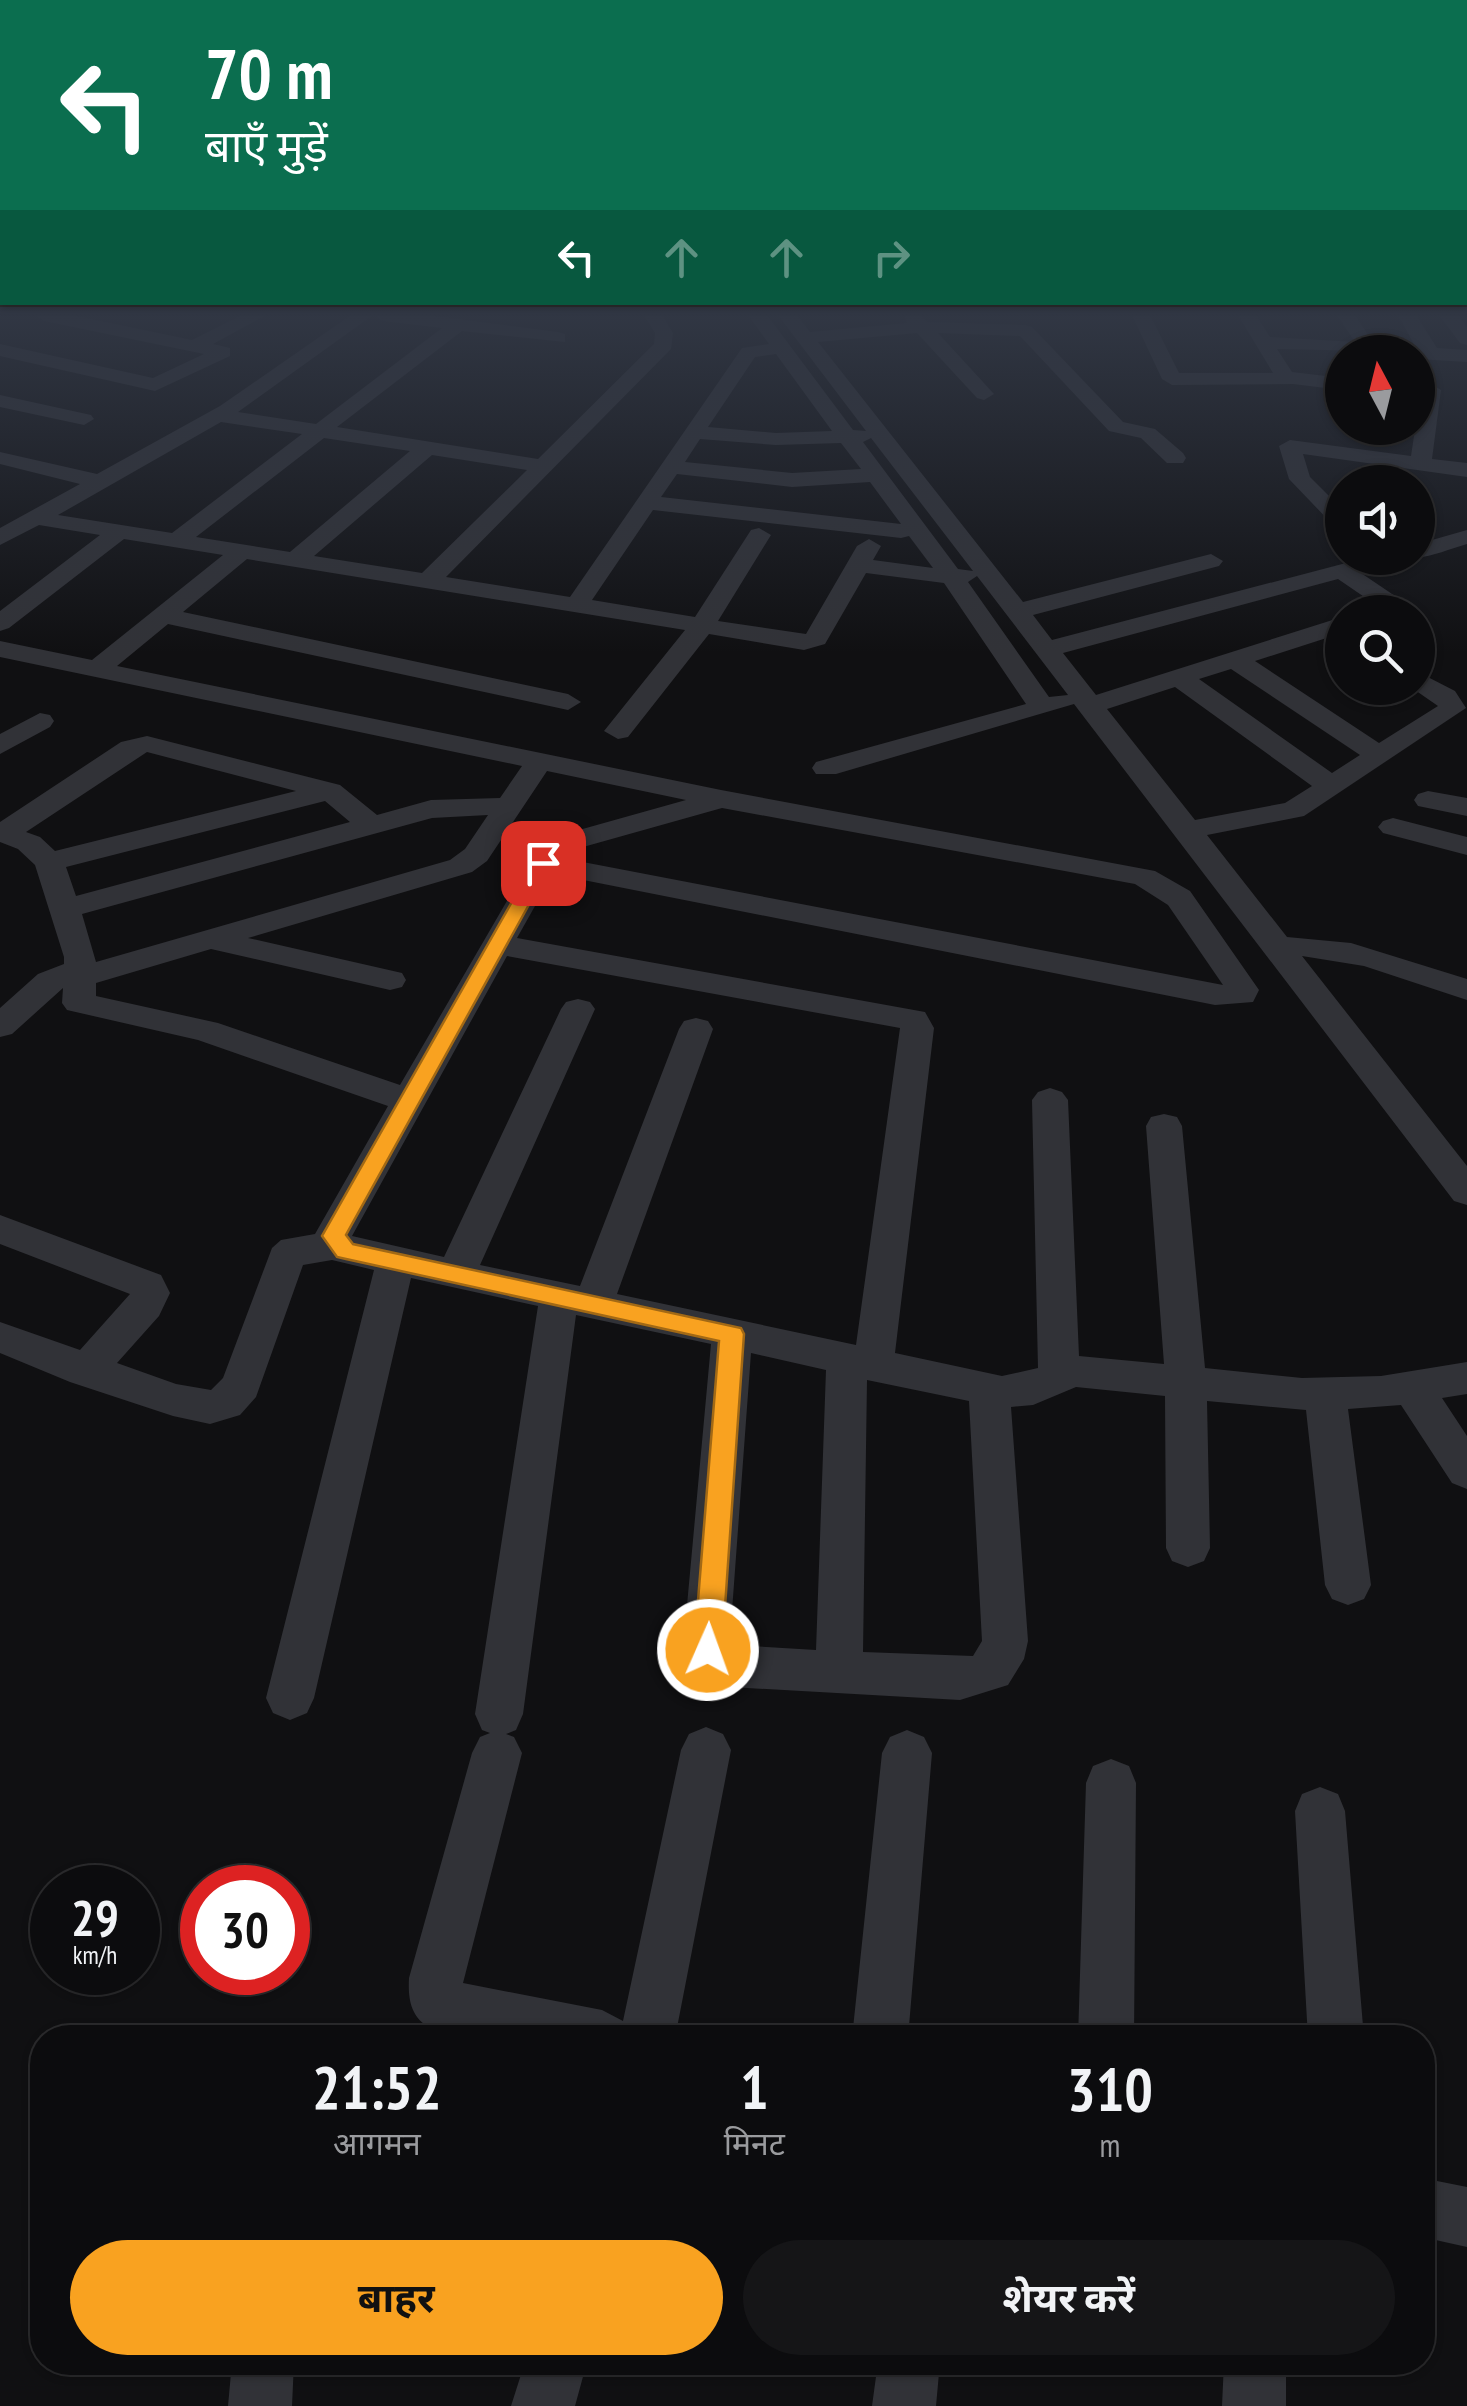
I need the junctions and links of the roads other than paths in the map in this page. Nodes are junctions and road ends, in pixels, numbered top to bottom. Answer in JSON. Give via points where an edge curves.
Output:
{"nodes":[{"id":1,"x":199,"y":427,"type":"edge"},
{"id":2,"x":283,"y":427,"type":"edge"},
{"id":3,"x":327,"y":427,"type":"edge"},
{"id":4,"x":582,"y":427,"type":"edge"},
{"id":5,"x":695,"y":427,"type":"edge"},
{"id":6,"x":856,"y":427,"type":"edge"},
{"id":7,"x":1118,"y":427,"type":"edge"},
{"id":8,"x":692,"y":432,"type":"junction"},
{"id":9,"x":188,"y":434,"type":"junction"},
{"id":10,"x":318,"y":434,"type":"junction"},
{"id":11,"x":862,"y":436,"type":"junction"},
{"id":12,"x":224,"y":439,"type":"dead end"},
{"id":13,"x":260,"y":444,"type":"dead end"},
{"id":14,"x":1423,"y":445,"type":"edge"},
{"id":15,"x":426,"y":449,"type":"junction"},
{"id":16,"x":296,"y":450,"type":"junction"},
{"id":17,"x":0,"y":458,"type":"edge"},
{"id":18,"x":1175,"y":458,"type":"dead end"},
{"id":19,"x":23,"y":463,"type":"junction"},
{"id":20,"x":1420,"y":463,"type":"junction"},
{"id":21,"x":544,"y":466,"type":"junction"},
{"id":22,"x":669,"y":467,"type":"junction"},
{"id":23,"x":1467,"y":470,"type":"edge"},
{"id":24,"x":0,"y":473,"type":"edge"},
{"id":25,"x":874,"y":475,"type":"junction"},
{"id":26,"x":102,"y":482,"type":"junction"},
{"id":27,"x":645,"y":502,"type":"junction"},
{"id":28,"x":1325,"y":504,"type":"edge"},
{"id":29,"x":38,"y":518,"type":"junction"},
{"id":30,"x":119,"y":532,"type":"junction"},
{"id":31,"x":919,"y":533,"type":"junction"},
{"id":32,"x":759,"y":535,"type":"dead end"},
{"id":33,"x":0,"y":538,"type":"edge"},
{"id":34,"x":1467,"y":538,"type":"edge"},
{"id":35,"x":176,"y":541,"type":"junction"},
{"id":36,"x":1435,"y":546,"type":"edge"},
{"id":37,"x":1435,"y":551,"type":"edge"},
{"id":38,"x":241,"y":552,"type":"junction"},
{"id":39,"x":294,"y":560,"type":"junction"},
{"id":40,"x":1211,"y":561,"type":"dead end"},
{"id":41,"x":1467,"y":563,"type":"edge"},
{"id":42,"x":1325,"y":573,"type":"edge"},
{"id":43,"x":969,"y":575,"type":"junction"},
{"id":44,"x":427,"y":582,"type":"junction"},
{"id":45,"x":576,"y":606,"type":"junction"},
{"id":46,"x":1017,"y":611,"type":"junction"},
{"id":47,"x":164,"y":616,"type":"junction"},
{"id":48,"x":0,"y":622,"type":"edge"},
{"id":49,"x":702,"y":626,"type":"junction"},
{"id":50,"x":1325,"y":633,"type":"edge"},
{"id":51,"x":0,"y":648,"type":"edge"},
{"id":52,"x":1047,"y":648,"type":"junction"},
{"id":53,"x":1234,"y":659,"type":"junction"},
{"id":54,"x":97,"y":670,"type":"junction"},
{"id":55,"x":1180,"y":676,"type":"junction"},
{"id":56,"x":1435,"y":691,"type":"edge"},
{"id":57,"x":568,"y":702,"type":"dead end"},
{"id":58,"x":1070,"y":702,"type":"junction"},
{"id":59,"x":40,"y":722,"type":"dead end"},
{"id":60,"x":618,"y":731,"type":"dead end"},
{"id":61,"x":0,"y":746,"type":"edge"},
{"id":62,"x":1380,"y":756,"type":"junction"},
{"id":63,"x":540,"y":760,"type":"junction"},
{"id":64,"x":826,"y":768,"type":"dead end"},
{"id":65,"x":243,"y":771,"type":"junction"},
{"id":66,"x":1332,"y":786,"type":"junction"},
{"id":67,"x":330,"y":792,"type":"junction"},
{"id":68,"x":721,"y":799,"type":"junction"},
{"id":69,"x":1428,"y":800,"type":"dead end"},
{"id":70,"x":508,"y":806,"type":"junction"},
{"id":71,"x":1467,"y":807,"type":"edge"},
{"id":72,"x":372,"y":825,"type":"junction"},
{"id":73,"x":1392,"y":827,"type":"dead end"},
{"id":74,"x":1189,"y":830,"type":"junction"},
{"id":75,"x":172,"y":831,"type":"junction"},
{"id":76,"x":2,"y":832,"type":"edge"},
{"id":77,"x":1467,"y":846,"type":"edge"},
{"id":78,"x":49,"y":862,"type":"junction"},
{"id":79,"x":543,"y":863,"type":"junction"},
{"id":80,"x":67,"y":908,"type":"junction"},
{"id":81,"x":210,"y":940,"type":"junction"},
{"id":82,"x":496,"y":944,"type":"junction"},
{"id":83,"x":1251,"y":944,"type":"junction"},
{"id":84,"x":81,"y":973,"type":"junction"},
{"id":85,"x":390,"y":980,"type":"dead end"},
{"id":86,"x":1467,"y":990,"type":"edge"},
{"id":87,"x":578,"y":1009,"type":"dead end"},
{"id":88,"x":0,"y":1026,"type":"edge"},
{"id":89,"x":696,"y":1029,"type":"dead end"},
{"id":90,"x":408,"y":1100,"type":"junction"},
{"id":91,"x":1050,"y":1100,"type":"dead end"},
{"id":92,"x":1164,"y":1126,"type":"dead end"},
{"id":93,"x":1467,"y":1192,"type":"edge"},
{"id":94,"x":0,"y":1228,"type":"edge"},
{"id":95,"x":337,"y":1245,"type":"junction"},
{"id":96,"x":396,"y":1261,"type":"junction"},
{"id":97,"x":456,"y":1274,"type":"junction"},
{"id":98,"x":576,"y":1300,"type":"junction"},
{"id":99,"x":732,"y":1334,"type":"junction"},
{"id":100,"x":0,"y":1338,"type":"edge"},
{"id":101,"x":860,"y":1363,"type":"junction"},
{"id":102,"x":85,"y":1371,"type":"junction"},
{"id":103,"x":1058,"y":1374,"type":"junction"},
{"id":104,"x":1467,"y":1378,"type":"edge"},
{"id":105,"x":1186,"y":1383,"type":"junction"},
{"id":106,"x":1412,"y":1388,"type":"junction"},
{"id":107,"x":989,"y":1389,"type":"junction"},
{"id":108,"x":1325,"y":1395,"type":"junction"},
{"id":109,"x":1467,"y":1472,"type":"edge"},
{"id":110,"x":1188,"y":1548,"type":"dead end"},
{"id":111,"x":1348,"y":1585,"type":"dead end"},
{"id":112,"x":839,"y":1672,"type":"junction"},
{"id":113,"x":290,"y":1698,"type":"dead end"},
{"id":114,"x":706,"y":1750,"type":"dead end"},
{"id":115,"x":908,"y":1753,"type":"dead end"},
{"id":116,"x":1110,"y":1783,"type":"dead end"},
{"id":117,"x":1320,"y":1811,"type":"dead end"},
{"id":118,"x":537,"y":2025,"type":"edge"},
{"id":119,"x":650,"y":2025,"type":"edge"},
{"id":120,"x":881,"y":2025,"type":"edge"},
{"id":121,"x":1106,"y":2025,"type":"edge"},
{"id":122,"x":1335,"y":2025,"type":"edge"},
{"id":123,"x":1435,"y":2211,"type":"edge"},
{"id":124,"x":1467,"y":2217,"type":"edge"},
{"id":125,"x":258,"y":2375,"type":"edge"},
{"id":126,"x":552,"y":2375,"type":"edge"},
{"id":127,"x":908,"y":2375,"type":"edge"},
{"id":128,"x":1254,"y":2375,"type":"edge"},
{"id":129,"x":260,"y":2406,"type":"edge"},
{"id":130,"x":543,"y":2406,"type":"edge"},
{"id":131,"x":904,"y":2406,"type":"edge"},
{"id":132,"x":1254,"y":2406,"type":"edge"}],
"edges":[{"from":1,"to":9,"type":"street"},
{"from":2,"to":10,"type":"street"},
{"from":3,"to":10,"type":"street"},
{"from":4,"to":21,"type":"street"},
{"from":5,"to":8,"type":"street"},
{"from":6,"to":11,"type":"street"},
{"from":7,"to":18,"type":"street","via":[[1148,432]]},
{"from":8,"to":11,"type":"street","via":[[776,439]]},
{"from":8,"to":22,"type":"street"},
{"from":9,"to":12,"type":"street"},
{"from":9,"to":26,"type":"street"},
{"from":10,"to":15,"type":"street"},
{"from":10,"to":16,"type":"street"},
{"from":11,"to":25,"type":"street"},
{"from":11,"to":43,"type":"street"},
{"from":13,"to":16,"type":"street"},
{"from":14,"to":20,"type":"street"},
{"from":15,"to":21,"type":"street"},
{"from":15,"to":39,"type":"street"},
{"from":16,"to":35,"type":"street"},
{"from":17,"to":19,"type":"street"},
{"from":19,"to":24,"type":"street"},
{"from":19,"to":26,"type":"street"},
{"from":20,"to":23,"type":"street"},
{"from":20,"to":28,"type":"street","via":[[1305,438],[1289,448],[1300,479]]},
{"from":21,"to":44,"type":"street"},
{"from":22,"to":25,"type":"street","via":[[792,480]]},
{"from":22,"to":27,"type":"street"},
{"from":25,"to":31,"type":"street"},
{"from":26,"to":29,"type":"street"},
{"from":27,"to":31,"type":"street"},
{"from":27,"to":45,"type":"street"},
{"from":29,"to":30,"type":"street"},
{"from":29,"to":33,"type":"street"},
{"from":30,"to":35,"type":"street"},
{"from":30,"to":48,"type":"street"},
{"from":31,"to":43,"type":"street"},
{"from":32,"to":49,"type":"street"},
{"from":34,"to":36,"type":"street"},
{"from":35,"to":38,"type":"street"},
{"from":37,"to":41,"type":"street"},
{"from":38,"to":39,"type":"street"},
{"from":38,"to":47,"type":"street"},
{"from":39,"to":44,"type":"street"},
{"from":40,"to":46,"type":"street"},
{"from":42,"to":52,"type":"street"},
{"from":43,"to":46,"type":"street"},
{"from":43,"to":49,"type":"street","via":[[863,555],[812,641]]},
{"from":43,"to":58,"type":"street"},
{"from":44,"to":45,"type":"street"},
{"from":45,"to":49,"type":"street"},
{"from":46,"to":52,"type":"street"},
{"from":47,"to":54,"type":"street"},
{"from":47,"to":57,"type":"street"},
{"from":49,"to":60,"type":"street"},
{"from":50,"to":53,"type":"street"},
{"from":51,"to":54,"type":"street"},
{"from":52,"to":58,"type":"street"},
{"from":53,"to":55,"type":"street"},
{"from":53,"to":62,"type":"street"},
{"from":54,"to":63,"type":"street"},
{"from":55,"to":58,"type":"street"},
{"from":55,"to":66,"type":"street"},
{"from":56,"to":62,"type":"street","via":[[1453,708]]},
{"from":58,"to":64,"type":"street"},
{"from":58,"to":74,"type":"street"},
{"from":59,"to":61,"type":"street"},
{"from":62,"to":66,"type":"street"},
{"from":63,"to":68,"type":"street"},
{"from":63,"to":70,"type":"street"},
{"from":65,"to":67,"type":"street"},
{"from":65,"to":75,"type":"street"},
{"from":65,"to":76,"type":"street","via":[[139,745]]},
{"from":66,"to":74,"type":"street","via":[[1283,814]]},
{"from":67,"to":72,"type":"street"},
{"from":67,"to":75,"type":"street"},
{"from":68,"to":79,"type":"street","via":[[565,843]]},
{"from":68,"to":83,"type":"street","via":[[1144,877]]},
{"from":69,"to":71,"type":"street"},
{"from":70,"to":72,"type":"street","via":[[445,807]]},
{"from":70,"to":81,"type":"street","via":[[476,855],[461,866]]},
{"from":72,"to":80,"type":"street"},
{"from":73,"to":77,"type":"street"},
{"from":74,"to":83,"type":"street"},
{"from":75,"to":78,"type":"street"},
{"from":76,"to":78,"type":"street","via":[[29,843]]},
{"from":78,"to":80,"type":"street"},
{"from":79,"to":82,"type":"street"},
{"from":79,"to":83,"type":"street","via":[[1215,995],[1242,996]]},
{"from":80,"to":84,"type":"street"},
{"from":81,"to":84,"type":"street"},
{"from":81,"to":85,"type":"street"},
{"from":82,"to":90,"type":"street"},
{"from":82,"to":101,"type":"street","via":[[913,1020],[917,1028]]},
{"from":83,"to":86,"type":"street","via":[[1330,950]]},
{"from":83,"to":93,"type":"street"},
{"from":84,"to":88,"type":"street","via":[[50,981]]},
{"from":84,"to":90,"type":"street","via":[[79,1003],[206,1030]]},
{"from":87,"to":97,"type":"street"},
{"from":89,"to":98,"type":"street"},
{"from":90,"to":95,"type":"street","via":[[338,1225]]},
{"from":91,"to":103,"type":"street"},
{"from":92,"to":105,"type":"street"},
{"from":94,"to":102,"type":"street","via":[[147,1285],[145,1304]]},
{"from":95,"to":96,"type":"street"},
{"from":95,"to":102,"type":"street","via":[[295,1250],[286,1258],[242,1386],[226,1404],[194,1405]]},
{"from":96,"to":97,"type":"street"},
{"from":96,"to":113,"type":"street"},
{"from":97,"to":98,"type":"street"},
{"from":98,"to":99,"type":"street"},
{"from":98,"to":118,"type":"street","via":[[498,1734],[435,1996],[447,2007]]},
{"from":99,"to":101,"type":"street"},
{"from":99,"to":112,"type":"street","via":[[708,1650],[714,1661],[730,1666]]},
{"from":100,"to":102,"type":"street"},
{"from":101,"to":107,"type":"street"},
{"from":101,"to":112,"type":"street"},
{"from":103,"to":105,"type":"street","via":[[1088,1371]]},
{"from":103,"to":107,"type":"street","via":[[1018,1392]]},
{"from":104,"to":106,"type":"street"},
{"from":105,"to":108,"type":"street"},
{"from":105,"to":110,"type":"street"},
{"from":106,"to":108,"type":"street"},
{"from":106,"to":109,"type":"street"},
{"from":107,"to":112,"type":"street","via":[[1002,1661],[980,1677],[960,1679]]},
{"from":108,"to":111,"type":"street"},
{"from":114,"to":119,"type":"street"},
{"from":115,"to":120,"type":"street"},
{"from":116,"to":121,"type":"street"},
{"from":117,"to":122,"type":"street"},
{"from":123,"to":124,"type":"street"},
{"from":125,"to":129,"type":"street"},
{"from":126,"to":130,"type":"street"},
{"from":127,"to":131,"type":"street"},
{"from":128,"to":132,"type":"street"}]}
